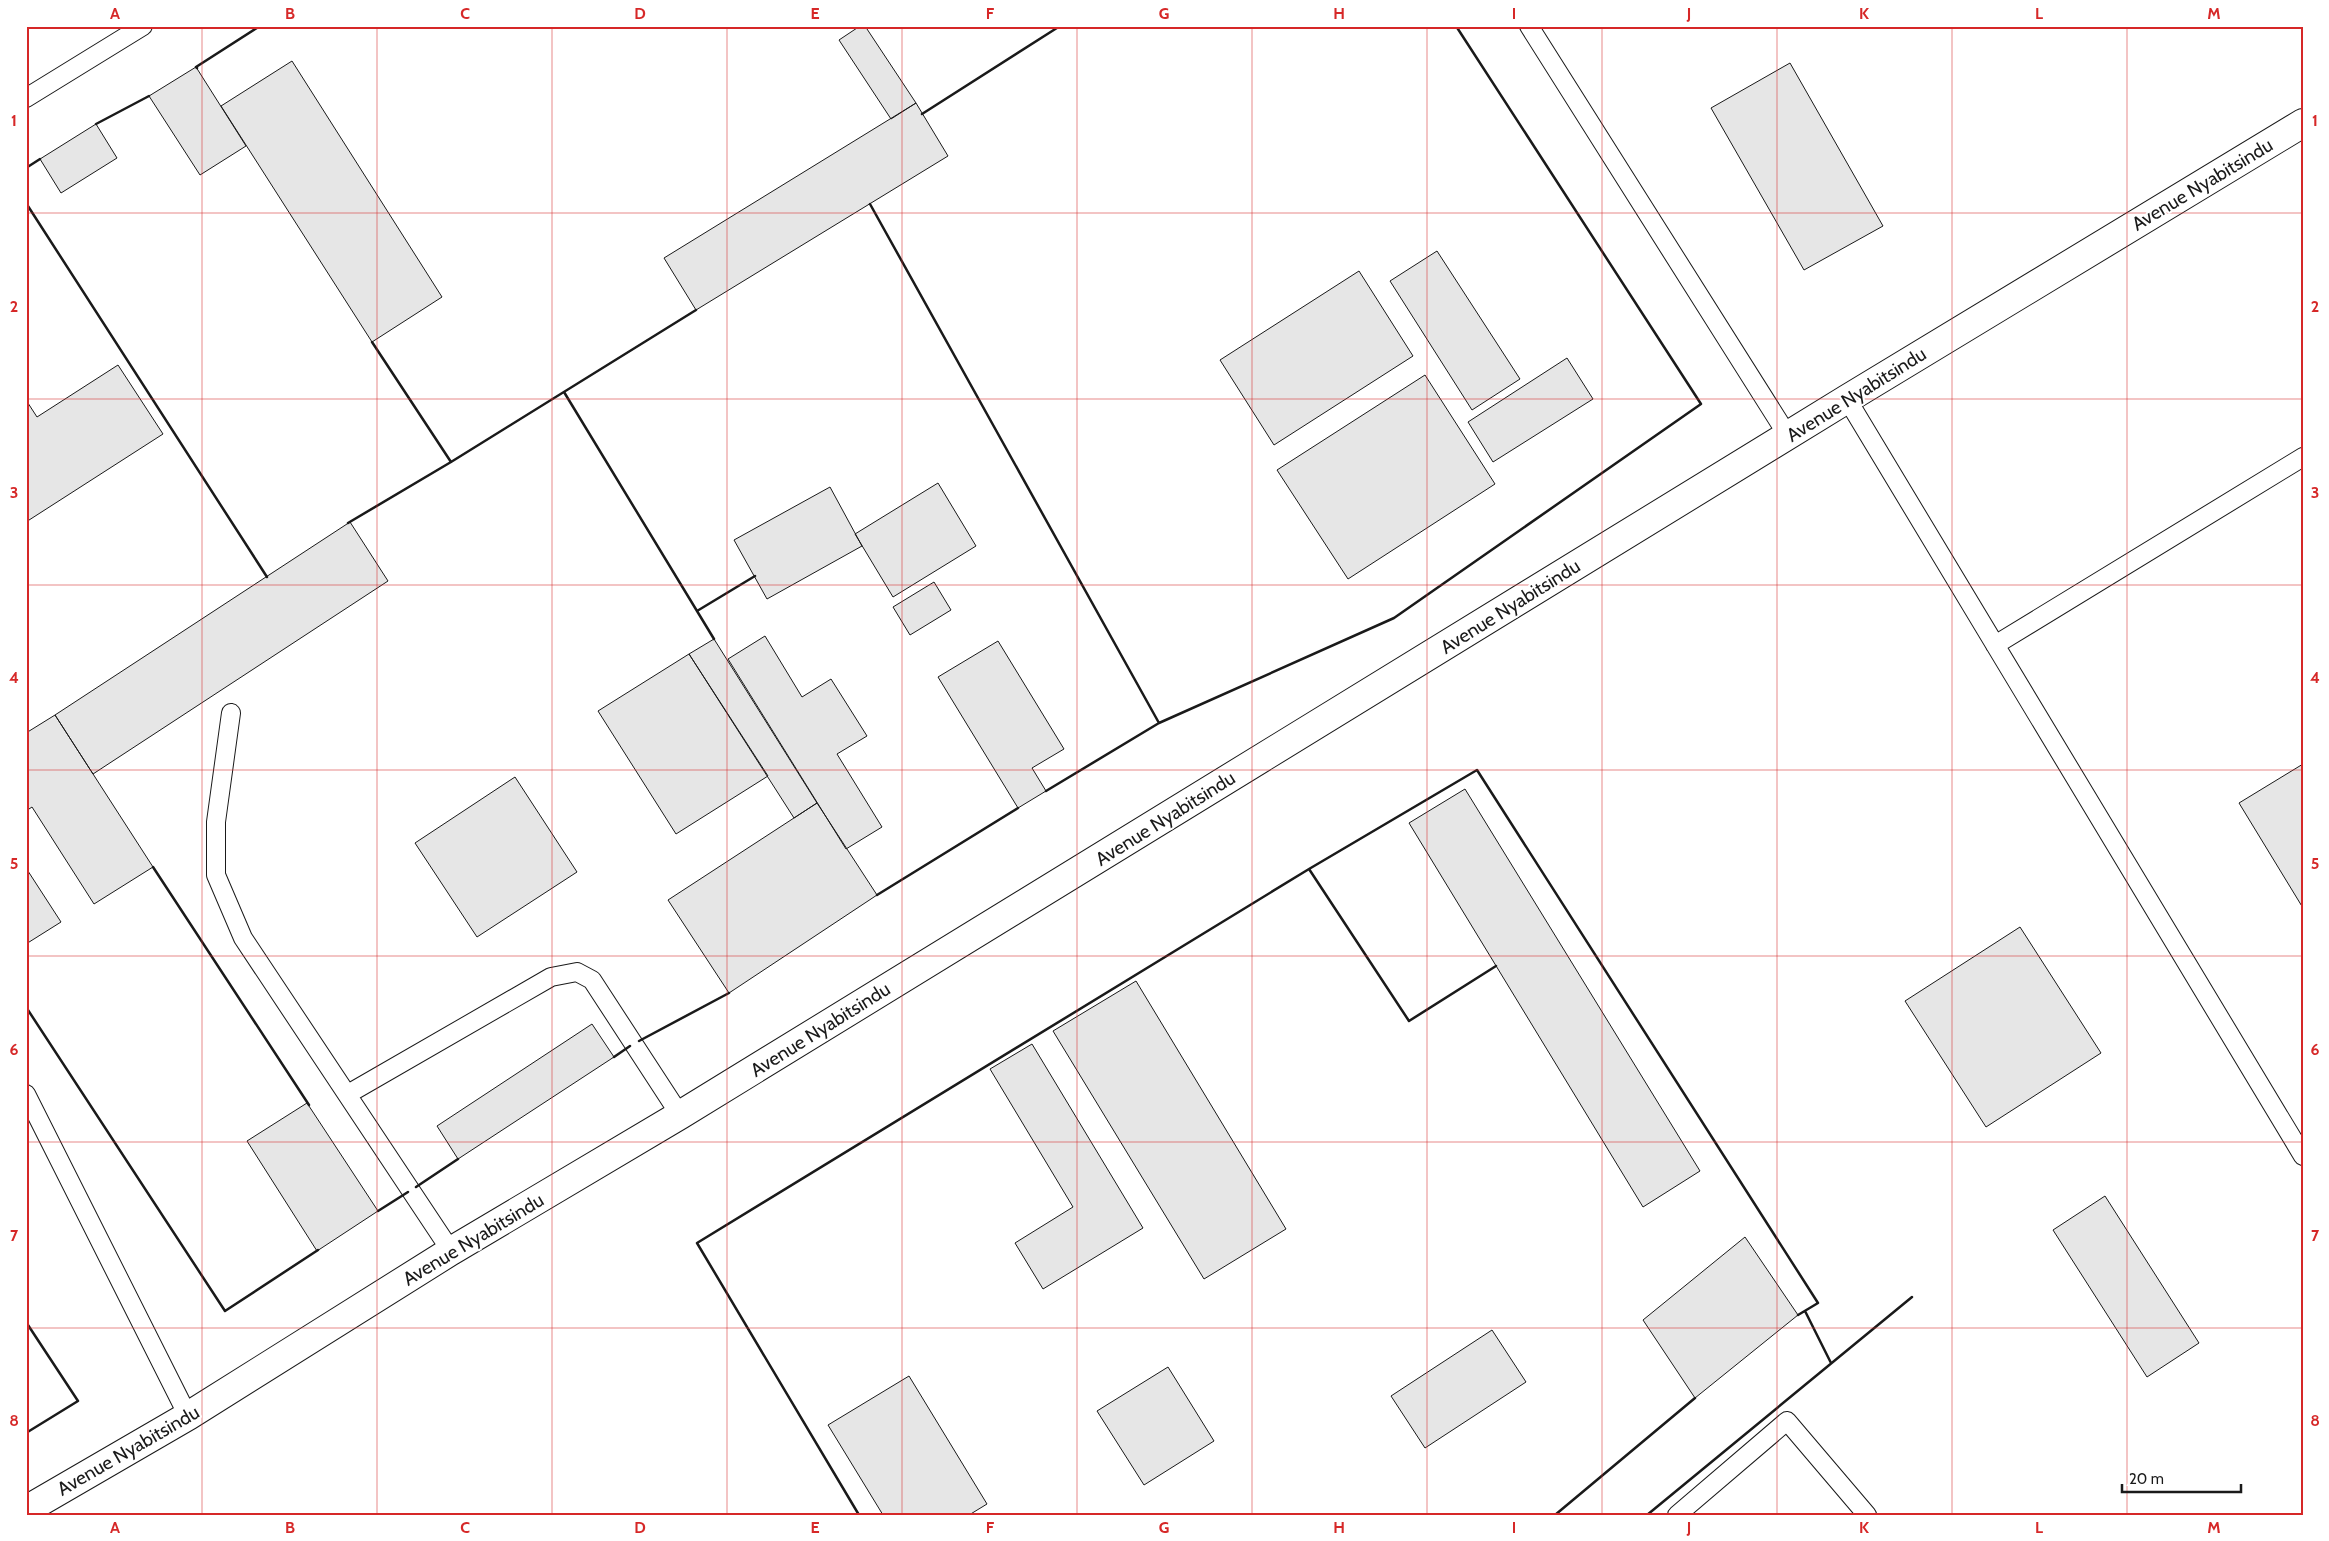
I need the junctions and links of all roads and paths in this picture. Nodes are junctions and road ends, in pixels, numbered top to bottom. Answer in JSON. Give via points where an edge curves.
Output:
{"nodes":[{"id":1,"x":143,"y":26,"type":"edge"},
{"id":2,"x":1529,"y":26,"type":"edge"},
{"id":3,"x":26,"y":98,"type":"edge"},
{"id":4,"x":2303,"y":123,"type":"edge"},
{"id":5,"x":1848,"y":399,"type":"junction"},
{"id":6,"x":1788,"y":436,"type":"junction"},
{"id":7,"x":2303,"y":457,"type":"edge"},
{"id":8,"x":1995,"y":645,"type":"junction"},
{"id":9,"x":231,"y":713,"type":"dead end"},
{"id":10,"x":26,"y":1094,"type":"edge"},
{"id":11,"x":348,"y":1094,"type":"junction"},
{"id":12,"x":680,"y":1115,"type":"junction"},
{"id":13,"x":2303,"y":1156,"type":"edge"},
{"id":14,"x":451,"y":1251,"type":"junction"},
{"id":15,"x":188,"y":1416,"type":"junction"},
{"id":16,"x":26,"y":1510,"type":"edge"},
{"id":17,"x":1676,"y":1515,"type":"edge"},
{"id":18,"x":1867,"y":1515,"type":"edge"}],
"edges":[{"from":1,"to":3,"type":"lane"},
{"from":2,"to":6,"type":"lane"},
{"from":4,"to":5,"type":"street","name":"Avenue Nyabitsindu"},
{"from":5,"to":6,"type":"street","name":"Avenue Nyabitsindu"},
{"from":5,"to":8,"type":"lane"},
{"from":6,"to":12,"type":"street","name":"Avenue Nyabitsindu"},
{"from":7,"to":8,"type":"lane"},
{"from":8,"to":13,"type":"lane"},
{"from":9,"to":11,"type":"lane","via":[[216,822],[216,875],[243,938]]},
{"from":10,"to":15,"type":"lane"},
{"from":11,"to":12,"type":"lane","via":[[552,977],[577,972],[592,980]]},
{"from":11,"to":14,"type":"lane"},
{"from":12,"to":14,"type":"street","name":"Avenue Nyabitsindu"},
{"from":14,"to":15,"type":"street","name":"Avenue Nyabitsindu"},
{"from":15,"to":16,"type":"street","name":"Avenue Nyabitsindu"},
{"from":17,"to":18,"type":"lane","via":[[1787,1421]]}]}
